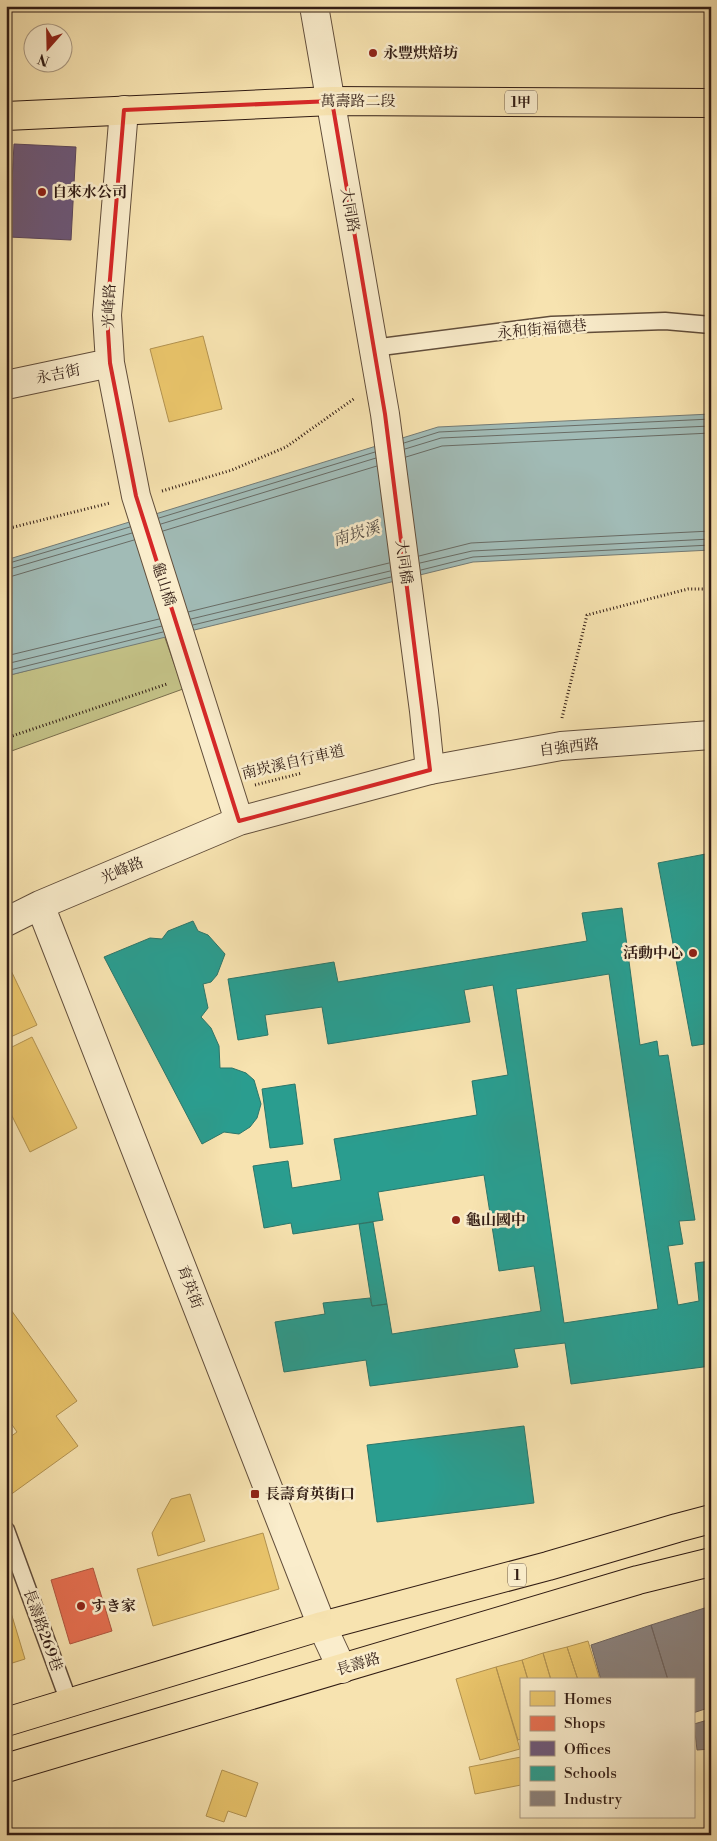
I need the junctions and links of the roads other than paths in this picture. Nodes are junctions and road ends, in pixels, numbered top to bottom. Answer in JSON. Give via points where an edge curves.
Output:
{"nodes":[{"id":1,"x":314,"y":6,"type":"edge"},
{"id":2,"x":332,"y":101,"type":"junction"},
{"id":3,"x":711,"y":103,"type":"edge"},
{"id":4,"x":124,"y":110,"type":"junction"},
{"id":5,"x":6,"y":116,"type":"edge"},
{"id":6,"x":711,"y":325,"type":"edge"},
{"id":7,"x":373,"y":348,"type":"junction"},
{"id":8,"x":110,"y":363,"type":"junction"},
{"id":9,"x":6,"y":385,"type":"edge"},
{"id":10,"x":384,"y":414,"type":"joint"},
{"id":11,"x":135,"y":498,"type":"joint"},
{"id":12,"x":711,"y":735,"type":"edge"},
{"id":13,"x":430,"y":770,"type":"junction"},
{"id":14,"x":239,"y":821,"type":"junction"},
{"id":15,"x":40,"y":905,"type":"junction"},
{"id":16,"x":6,"y":922,"type":"edge"},
{"id":17,"x":711,"y":1519,"type":"edge"},
{"id":18,"x":6,"y":1530,"type":"edge"},
{"id":19,"x":711,"y":1562,"type":"edge"},
{"id":20,"x":322,"y":1626,"type":"junction"},
{"id":21,"x":342,"y":1668,"type":"junction"},
{"id":22,"x":69,"y":1702,"type":"junction"},
{"id":23,"x":6,"y":1722,"type":"edge"},
{"id":24,"x":6,"y":1768,"type":"edge"}],
"edges":[{"from":1,"to":2,"type":"street","name":"大同路"},
{"from":2,"to":3,"type":"main road","name":"萬壽路二段","number":"1甲"},
{"from":2,"to":4,"type":"main road","name":"萬壽路二段","number":"1甲"},
{"from":2,"to":7,"type":"street","name":"大同路"},
{"from":4,"to":5,"type":"main road","name":"萬壽路二段","number":"1甲"},
{"from":4,"to":8,"type":"street","name":"光峰路","via":[[107,315]]},
{"from":6,"to":7,"type":"lane","name":"永和街福德巷","via":[[665,322],[552,325]]},
{"from":7,"to":10,"type":"street","name":"大同路"},
{"from":8,"to":9,"type":"street","name":"永吉街"},
{"from":8,"to":11,"type":"street","name":"光峰路"},
{"from":10,"to":13,"type":"street","name":"大同橋"},
{"from":11,"to":14,"type":"street","name":"龜山橋","via":[[184,676]]},
{"from":12,"to":13,"type":"street","name":"自強西路","via":[[561,746]]},
{"from":13,"to":14,"type":"street","name":"光峰路"},
{"from":14,"to":15,"type":"street","name":"光峰路"},
{"from":15,"to":16,"type":"street","name":"光峰路"},
{"from":15,"to":20,"type":"street","name":"育英街"},
{"from":17,"to":20,"type":"main road","number":"1"},
{"from":18,"to":22,"type":"lane","name":"長壽路269巷"},
{"from":19,"to":21,"type":"main road","name":"長壽路","via":[[638,1580]]},
{"from":20,"to":21,"type":"street","name":"育英街"},
{"from":20,"to":22,"type":"main road","number":"1"},
{"from":21,"to":24,"type":"main road","name":"長壽路"},
{"from":22,"to":23,"type":"main road","number":"1"}]}
